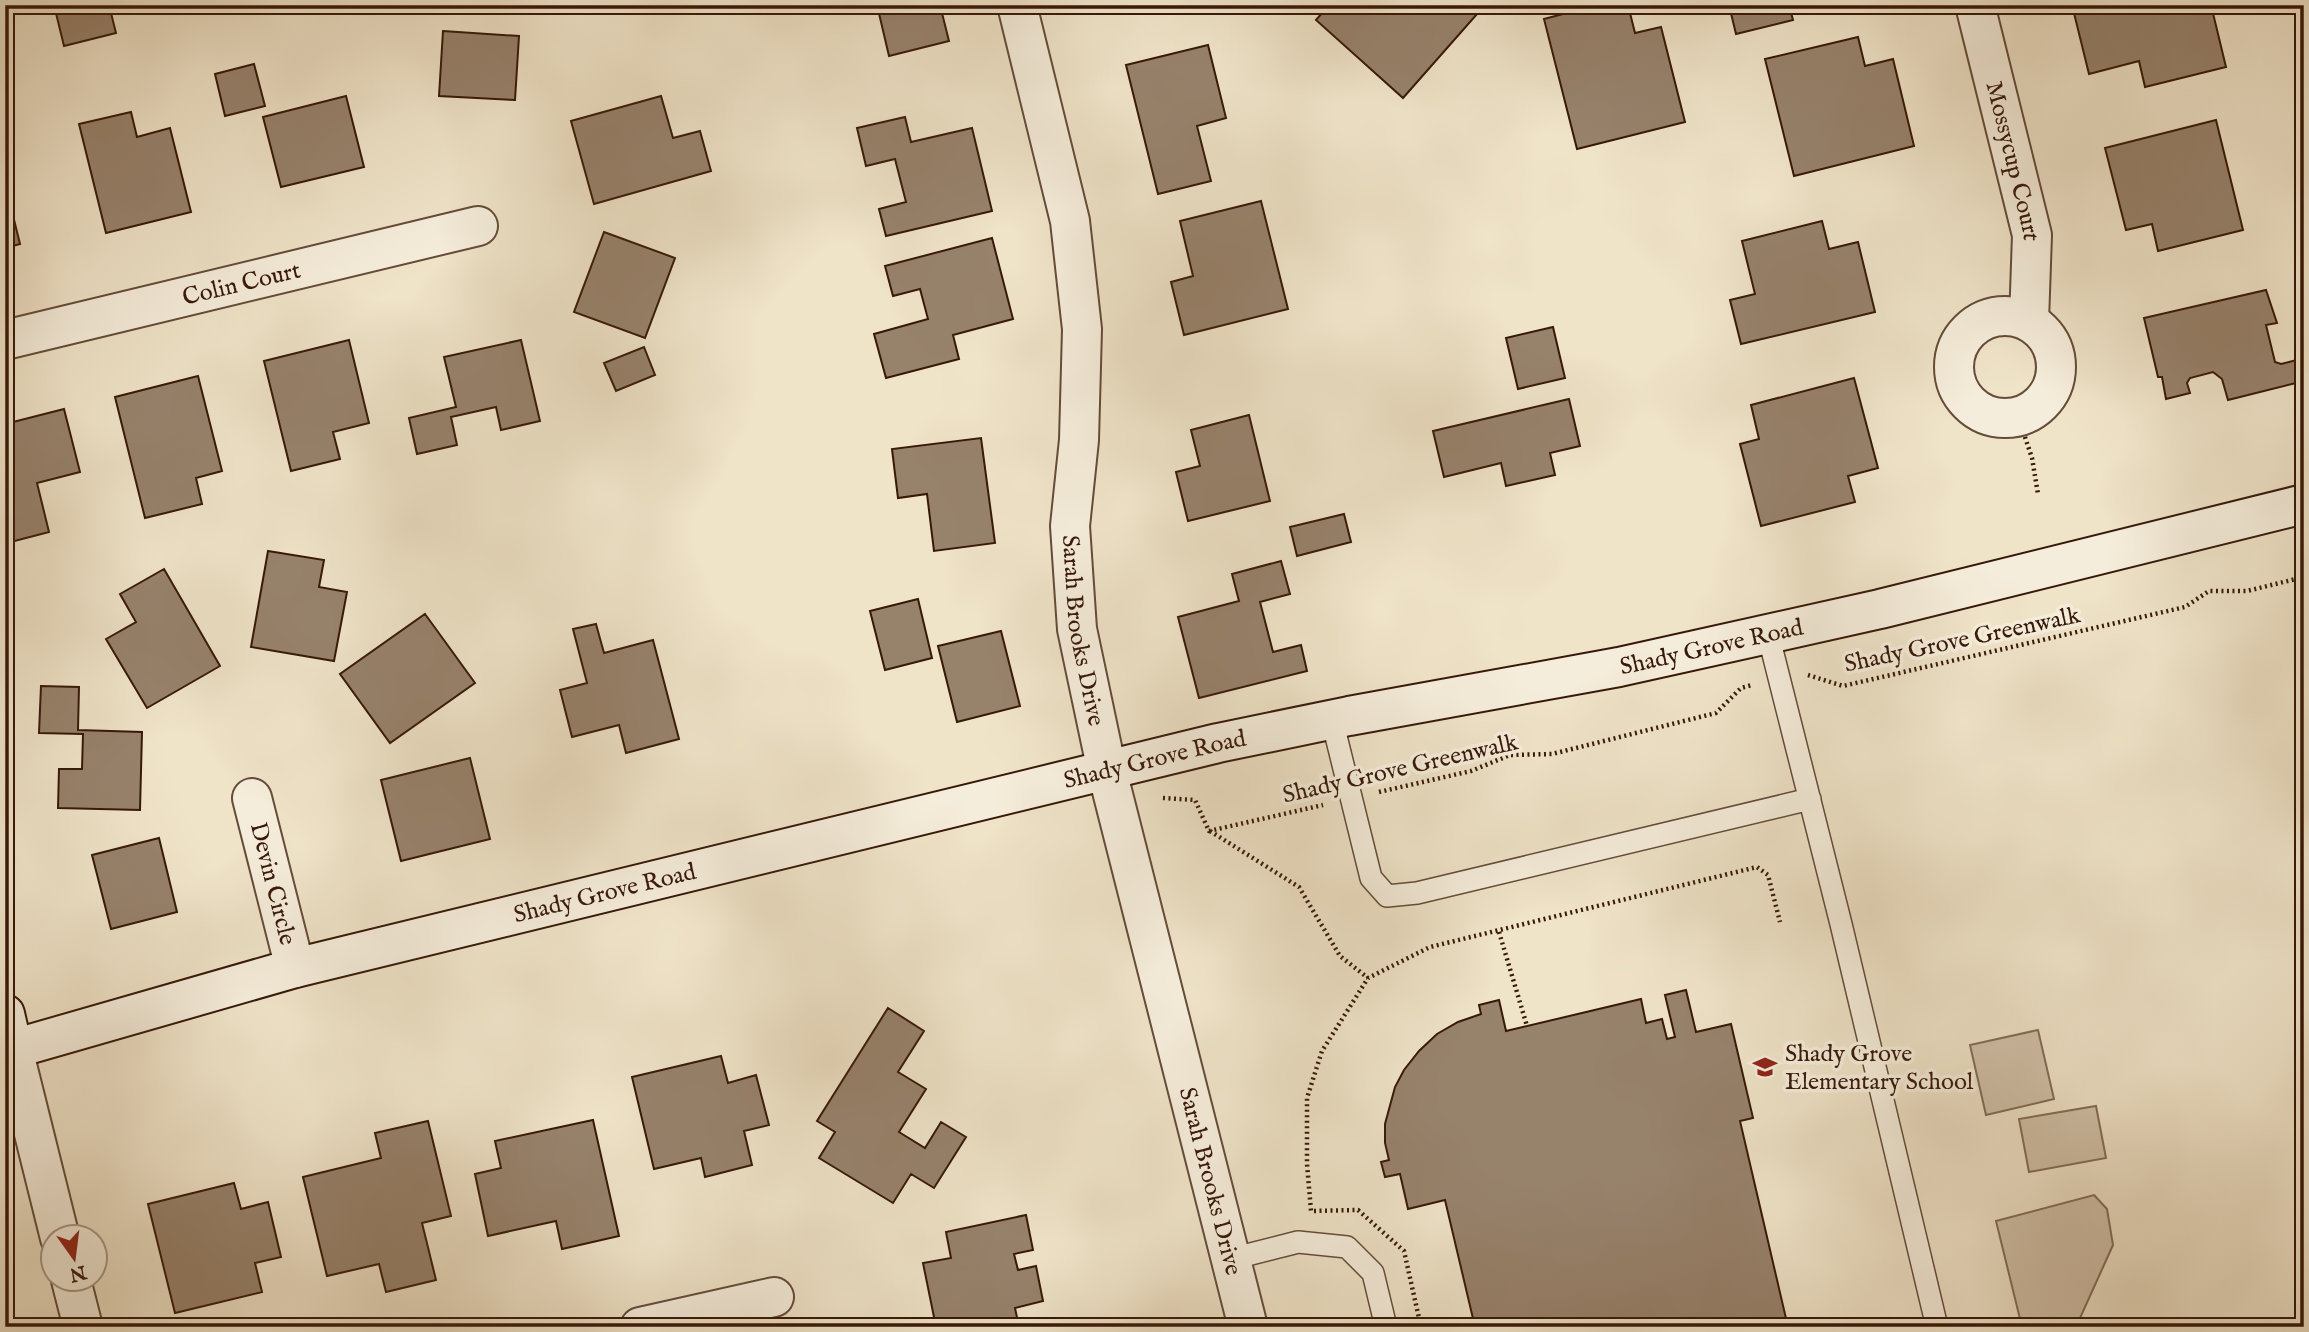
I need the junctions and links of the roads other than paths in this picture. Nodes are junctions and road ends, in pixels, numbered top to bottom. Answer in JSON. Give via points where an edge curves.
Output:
{"nodes":[{"id":1,"x":1017,"y":5,"type":"edge"},
{"id":2,"x":1975,"y":5,"type":"edge"},
{"id":3,"x":478,"y":226,"type":"dead end"},
{"id":4,"x":2029,"y":321,"type":"junction"},
{"id":5,"x":5,"y":340,"type":"edge"},
{"id":6,"x":2304,"y":504,"type":"edge"},
{"id":7,"x":1768,"y":634,"type":"junction"},
{"id":8,"x":1332,"y":720,"type":"junction"},
{"id":9,"x":1107,"y":771,"type":"junction"},
{"id":10,"x":251,"y":798,"type":"dead end"},
{"id":11,"x":1810,"y":799,"type":"junction"},
{"id":12,"x":295,"y":968,"type":"junction"},
{"id":13,"x":9,"y":1031,"type":"edge"},
{"id":14,"x":57,"y":1224,"type":"edge"},
{"id":15,"x":1231,"y":1259,"type":"junction"},
{"id":16,"x":75,"y":1294,"type":"edge"},
{"id":17,"x":774,"y":1297,"type":"dead end"},
{"id":18,"x":83,"y":1327,"type":"edge"},
{"id":19,"x":640,"y":1327,"type":"edge"},
{"id":20,"x":1248,"y":1327,"type":"edge"},
{"id":21,"x":1386,"y":1327,"type":"edge"},
{"id":22,"x":1937,"y":1327,"type":"edge"}],
"edges":[{"from":1,"to":9,"type":"street","name":"Sarah Brooks Drive","via":[[1070,221],[1082,329],[1079,440],[1070,526],[1077,629]]},
{"from":2,"to":4,"type":"street","name":"Mossycup Court","via":[[2032,234]]},
{"from":3,"to":5,"type":"street","name":"Colin Court"},
{"from":4,"to":4,"type":"street","via":[[1995,316],[1966,332],[1957,347],[1955,381],[1962,396],[1989,416],[2018,416],[2037,407],[2049,394],[2055,379],[2052,345]]},
{"from":6,"to":7,"type":"street","name":"Shady Grove Road"},
{"from":7,"to":8,"type":"street","name":"Shady Grove Road","via":[[1619,667]]},
{"from":7,"to":11,"type":"lane"},
{"from":8,"to":9,"type":"street","name":"Shady Grove Road"},
{"from":8,"to":11,"type":"lane","via":[[1371,878],[1387,896],[1430,890]]},
{"from":9,"to":12,"type":"street","name":"Shady Grove Road"},
{"from":9,"to":15,"type":"street","name":"Sarah Brooks Drive"},
{"from":10,"to":12,"type":"street","name":"Devin Circle"},
{"from":11,"to":22,"type":"lane"},
{"from":12,"to":13,"type":"street","name":"Shady Grove Road"},
{"from":13,"to":14,"type":"street"},
{"from":15,"to":20,"type":"street","name":"Sarah Brooks Drive"},
{"from":15,"to":21,"type":"lane","via":[[1298,1242],[1347,1247],[1373,1273]]},
{"from":16,"to":18,"type":"street"},
{"from":17,"to":19,"type":"street"}]}
